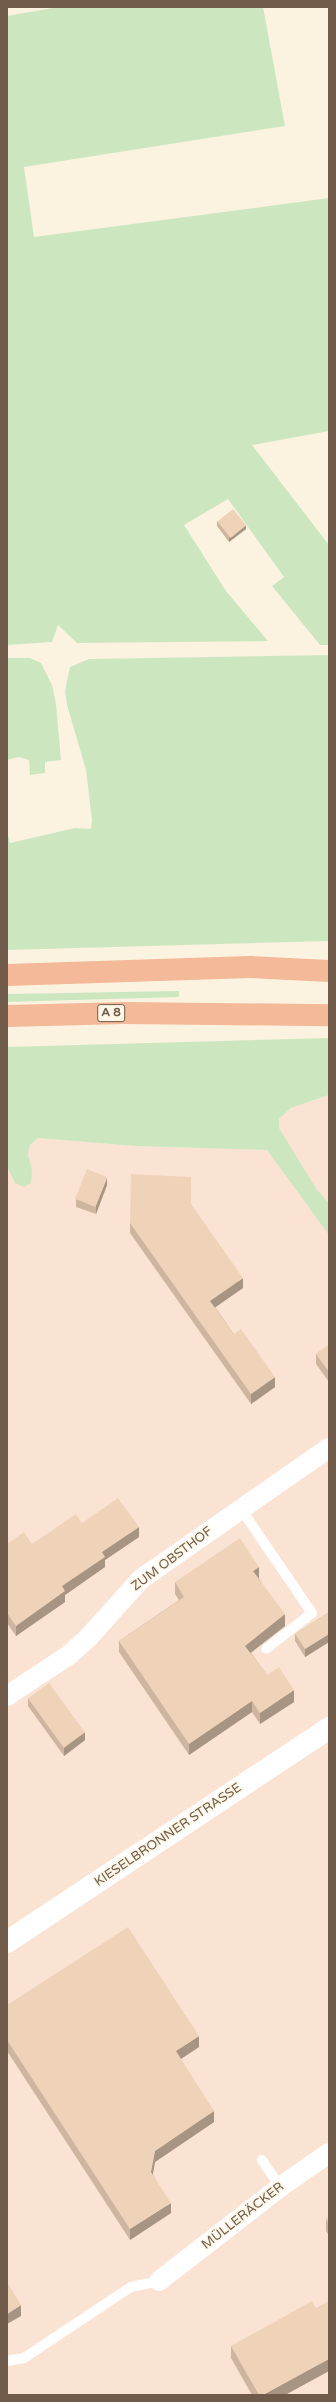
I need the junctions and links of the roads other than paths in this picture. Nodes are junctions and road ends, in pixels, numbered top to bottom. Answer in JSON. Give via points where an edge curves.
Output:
{"nodes":[{"id":1,"x":329,"y":971,"type":"edge"},
{"id":2,"x":7,"y":975,"type":"edge"},
{"id":3,"x":329,"y":1015,"type":"edge"},
{"id":4,"x":7,"y":1016,"type":"edge"},
{"id":5,"x":329,"y":1448,"type":"edge"},
{"id":6,"x":241,"y":1509,"type":"junction"},
{"id":7,"x":266,"y":1649,"type":"dead end"},
{"id":8,"x":7,"y":1696,"type":"edge"},
{"id":9,"x":329,"y":1728,"type":"edge"},
{"id":10,"x":7,"y":1942,"type":"edge"},
{"id":11,"x":329,"y":2152,"type":"edge"},
{"id":12,"x":262,"y":2160,"type":"dead end"},
{"id":13,"x":280,"y":2187,"type":"junction"},
{"id":14,"x":159,"y":2281,"type":"joint"},
{"id":15,"x":7,"y":2361,"type":"edge"}],
"edges":[{"from":1,"to":2,"type":"highway","via":[[250,968]]},
{"from":3,"to":4,"type":"highway","number":"A 8","via":[[124,1013]]},
{"from":5,"to":6,"type":"street","name":"ZUM OBSTHOF"},
{"from":6,"to":7,"type":"lane","via":[[312,1612]]},
{"from":6,"to":8,"type":"street","name":"ZUM OBSTHOF","via":[[141,1579],[88,1638],[69,1655]]},
{"from":9,"to":10,"type":"street","name":"KIESELBRONNER STRASSE"},
{"from":11,"to":13,"type":"street","name":"MÜLLERÄCKER"},
{"from":12,"to":13,"type":"lane"},
{"from":13,"to":14,"type":"street","name":"MÜLLERÄCKER"},
{"from":14,"to":15,"type":"lane","via":[[131,2286],[24,2358]]}]}
